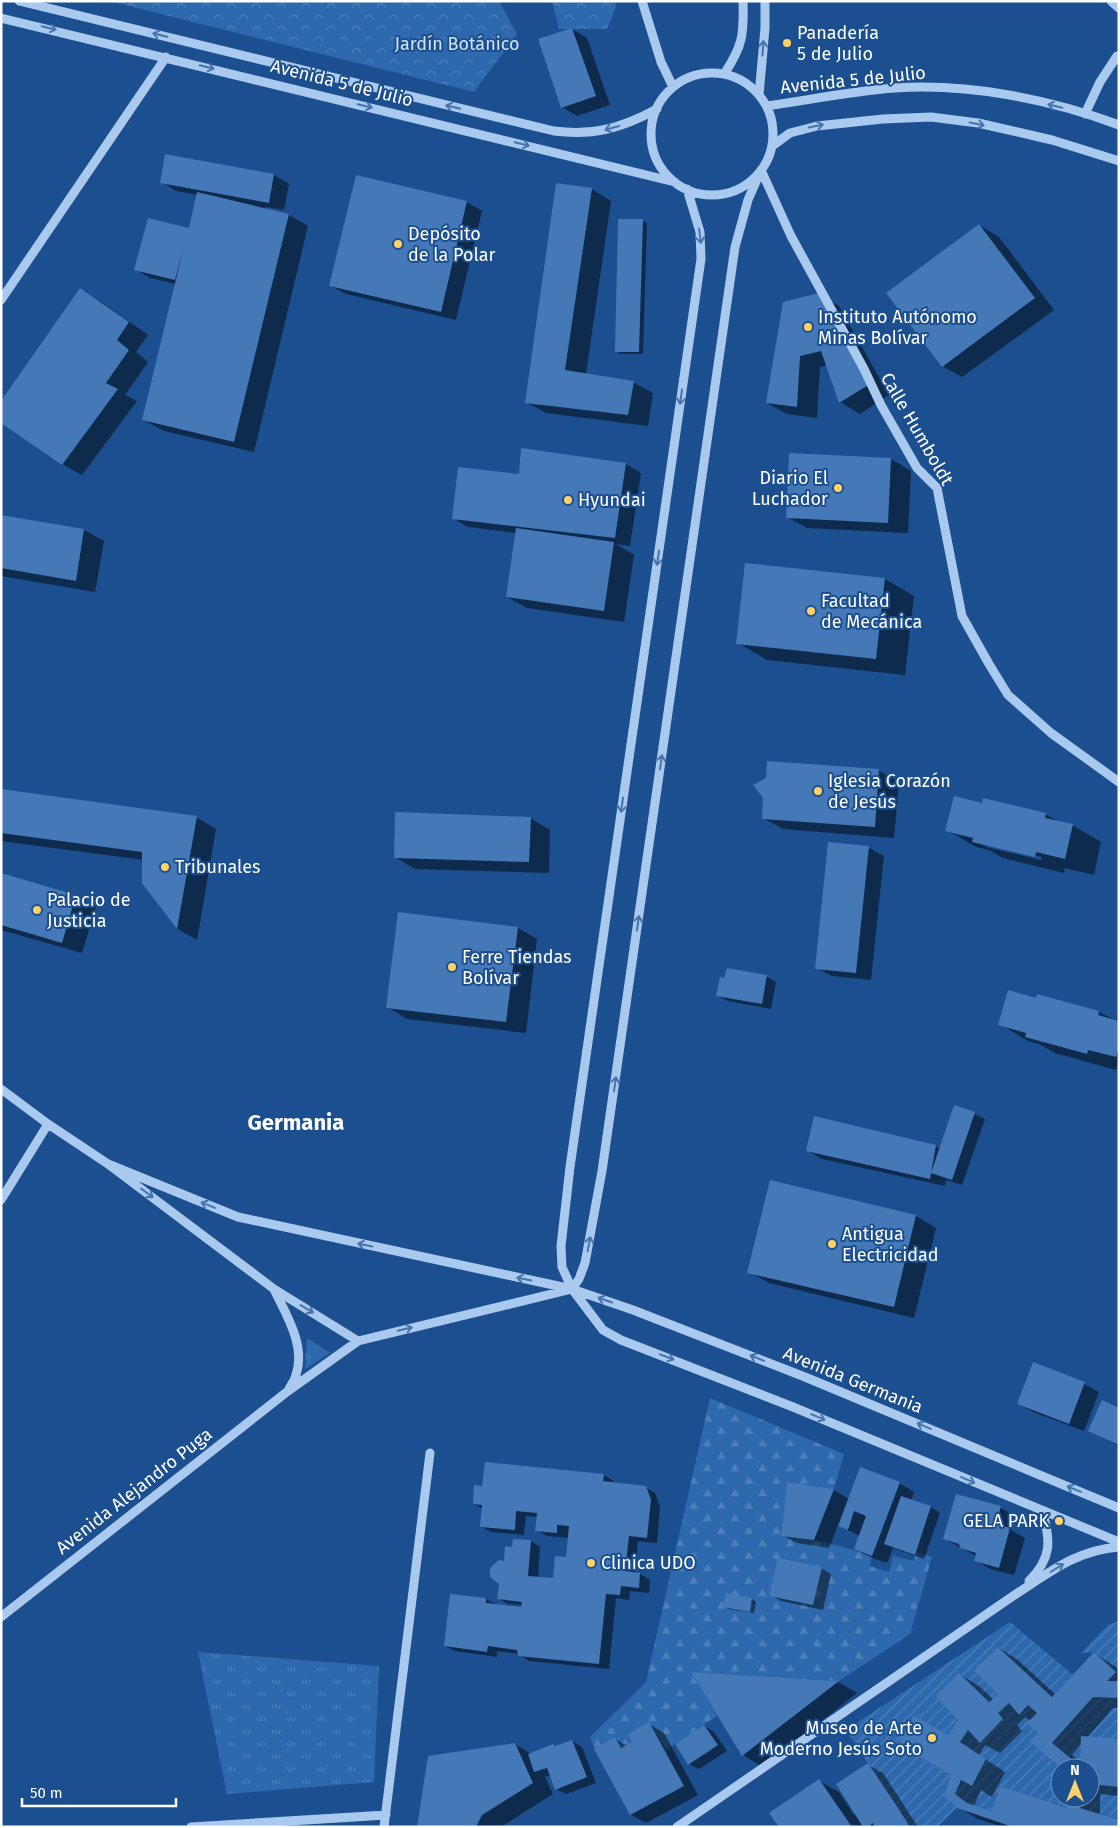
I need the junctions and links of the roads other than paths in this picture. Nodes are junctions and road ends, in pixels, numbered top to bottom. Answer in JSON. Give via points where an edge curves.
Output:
{"nodes":[{"id":1,"x":19,"y":1,"type":"edge"},
{"id":2,"x":642,"y":1,"type":"edge"},
{"id":3,"x":743,"y":1,"type":"edge"},
{"id":4,"x":765,"y":1,"type":"edge"},
{"id":5,"x":1111,"y":1,"type":"edge"},
{"id":6,"x":1119,"y":8,"type":"edge"},
{"id":7,"x":1,"y":18,"type":"edge"},
{"id":8,"x":1118,"y":53,"type":"edge"},
{"id":9,"x":166,"y":57,"type":"junction"},
{"id":10,"x":724,"y":74,"type":"junction"},
{"id":11,"x":673,"y":87,"type":"junction"},
{"id":12,"x":759,"y":95,"type":"junction"},
{"id":13,"x":767,"y":106,"type":"junction"},
{"id":14,"x":657,"y":109,"type":"junction"},
{"id":15,"x":1085,"y":114,"type":"junction"},
{"id":16,"x":1119,"y":125,"type":"edge"},
{"id":17,"x":772,"y":146,"type":"junction"},
{"id":18,"x":1119,"y":161,"type":"edge"},
{"id":19,"x":761,"y":170,"type":"junction"},
{"id":20,"x":676,"y":182,"type":"junction"},
{"id":21,"x":687,"y":189,"type":"junction"},
{"id":22,"x":1,"y":300,"type":"edge"},
{"id":23,"x":1119,"y":782,"type":"edge"},
{"id":24,"x":1,"y":1089,"type":"edge"},
{"id":25,"x":48,"y":1124,"type":"junction"},
{"id":26,"x":108,"y":1164,"type":"junction"},
{"id":27,"x":1,"y":1200,"type":"edge"},
{"id":28,"x":274,"y":1289,"type":"junction"},
{"id":29,"x":572,"y":1289,"type":"junction"},
{"id":30,"x":358,"y":1341,"type":"junction"},
{"id":31,"x":288,"y":1391,"type":"junction"},
{"id":32,"x":430,"y":1453,"type":"dead end"},
{"id":33,"x":1119,"y":1508,"type":"edge"},
{"id":34,"x":1042,"y":1510,"type":"junction"},
{"id":35,"x":1119,"y":1542,"type":"edge"},
{"id":36,"x":1119,"y":1547,"type":"edge"},
{"id":37,"x":1016,"y":1594,"type":"junction"},
{"id":38,"x":1,"y":1617,"type":"edge"},
{"id":39,"x":386,"y":1815,"type":"junction"},
{"id":40,"x":191,"y":1827,"type":"edge"},
{"id":41,"x":384,"y":1827,"type":"edge"},
{"id":42,"x":677,"y":1827,"type":"edge"}],
"edges":[{"from":14,"to":1,"type":"street","name":"Avenida 5 de Julio","one_way":true,"via":[[611,129],[572,134],[554,131]]},
{"from":2,"to":11,"type":"street","via":[[661,62]]},
{"from":3,"to":10,"type":"street","via":[[740,48]]},
{"from":12,"to":4,"type":"street","one_way":true},
{"from":5,"to":6,"type":"street"},
{"from":7,"to":9,"type":"street","name":"Avenida 5 de Julio","one_way":true},
{"from":8,"to":15,"type":"street"},
{"from":9,"to":20,"type":"street","name":"Avenida 5 de Julio","one_way":true},
{"from":9,"to":22,"type":"street"},
{"from":10,"to":11,"type":"street","via":[[698,75]]},
{"from":10,"to":12,"type":"street","via":[[749,85]]},
{"from":11,"to":14,"type":"street"},
{"from":12,"to":13,"type":"street"},
{"from":15,"to":13,"type":"street","name":"Avenida 5 de Julio","one_way":true,"via":[[960,88],[895,88]]},
{"from":13,"to":17,"type":"street","via":[[772,118]]},
{"from":14,"to":20,"type":"street","via":[[652,122],[653,149],[658,161]]},
{"from":15,"to":16,"type":"street","name":"Avenida 5 de Julio"},
{"from":17,"to":18,"type":"street","one_way":true,"via":[[790,134],[817,126],[883,118],[931,118],[978,123],[1052,140]]},
{"from":17,"to":19,"type":"street"},
{"from":19,"to":21,"type":"street","via":[[752,180],[728,192],[700,193]]},
{"from":19,"to":23,"type":"street","name":"Calle Humboldt","via":[[791,236],[881,405],[916,468],[937,488],[962,616],[994,672],[1008,695],[1051,733]]},
{"from":29,"to":19,"type":"street","one_way":true,"via":[[585,1263],[602,1171],[735,247],[748,200]]},
{"from":20,"to":21,"type":"street"},
{"from":21,"to":29,"type":"street","one_way":true,"via":[[700,232],[701,259],[570,1167],[560,1259]]},
{"from":24,"to":25,"type":"street"},
{"from":25,"to":26,"type":"street"},
{"from":25,"to":27,"type":"street"},
{"from":26,"to":28,"type":"street","one_way":true},
{"from":29,"to":26,"type":"street","name":"Avenida Germania","one_way":true,"via":[[238,1217]]},
{"from":28,"to":30,"type":"street","one_way":true},
{"from":28,"to":31,"type":"street","via":[[300,1352],[296,1375]]},
{"from":30,"to":29,"type":"street","one_way":true},
{"from":33,"to":29,"type":"street","name":"Avenida Germania","one_way":true,"via":[[805,1377]]},
{"from":29,"to":34,"type":"street","one_way":true,"via":[[603,1330],[621,1340]]},
{"from":30,"to":31,"type":"street","name":"Avenida Alejandro Puga"},
{"from":31,"to":38,"type":"street","name":"Avenida Alejandro Puga"},
{"from":32,"to":39,"type":"street"},
{"from":34,"to":35,"type":"street"},
{"from":34,"to":37,"type":"street","via":[[1049,1532],[1048,1550],[1042,1565]]},
{"from":37,"to":36,"type":"street","one_way":true,"via":[[1073,1558],[1101,1548]]},
{"from":37,"to":42,"type":"street"},
{"from":39,"to":40,"type":"street"},
{"from":39,"to":41,"type":"street"}]}
